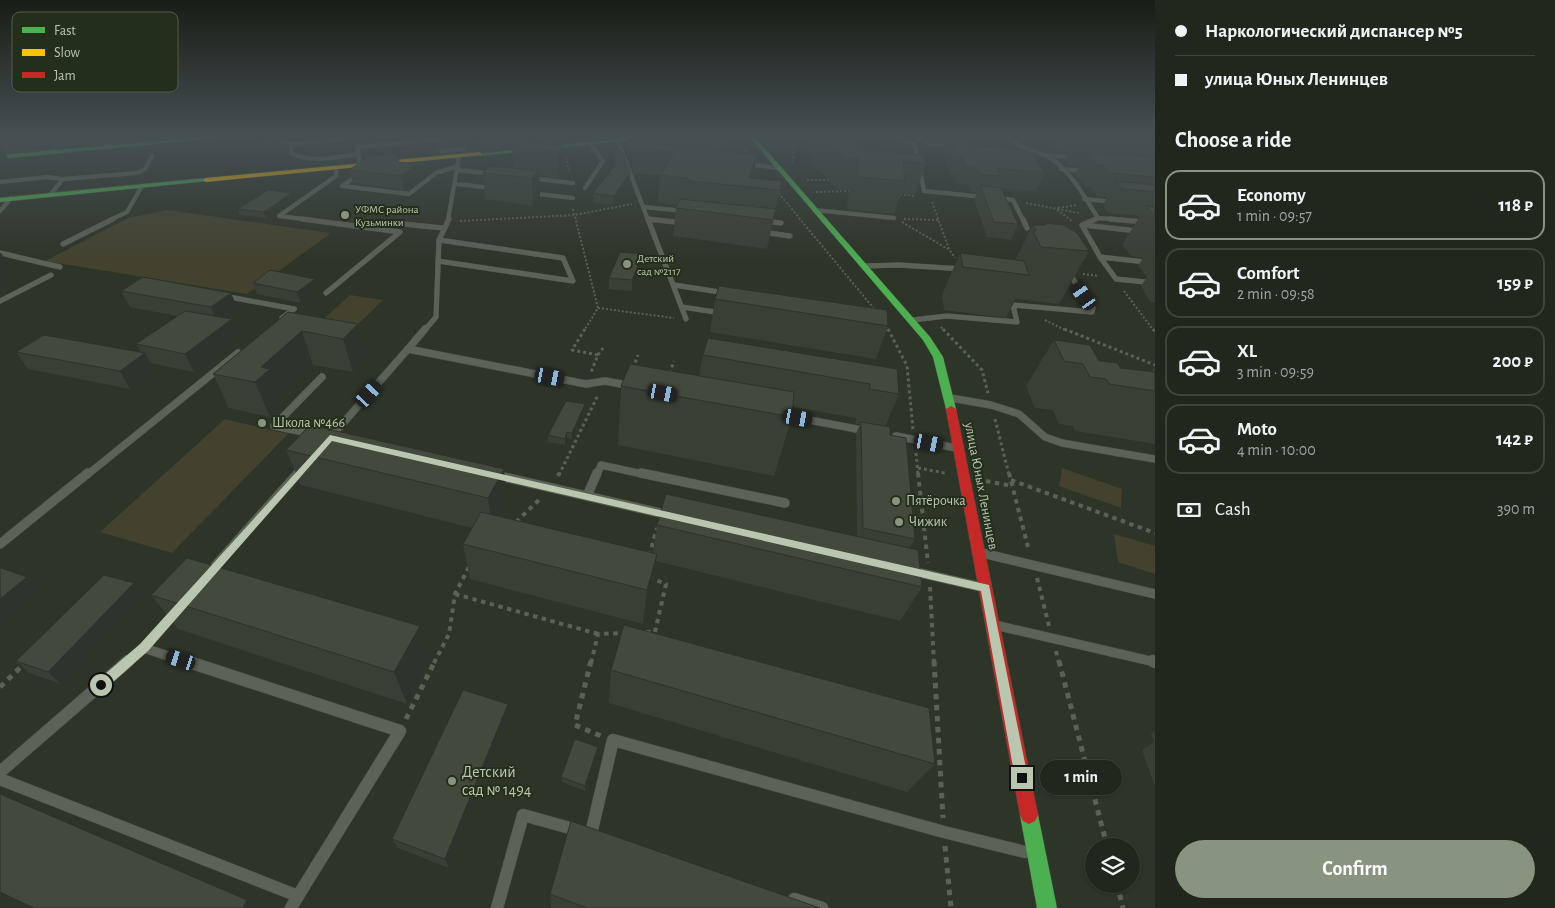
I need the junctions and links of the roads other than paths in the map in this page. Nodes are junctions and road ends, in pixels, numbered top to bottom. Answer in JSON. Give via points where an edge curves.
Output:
{"nodes":[{"id":1,"x":83,"y":177,"type":"edge"},
{"id":2,"x":220,"y":177,"type":"edge"},
{"id":3,"x":334,"y":177,"type":"edge"},
{"id":4,"x":349,"y":177,"type":"edge"},
{"id":5,"x":430,"y":177,"type":"edge"},
{"id":6,"x":456,"y":177,"type":"edge"},
{"id":7,"x":592,"y":177,"type":"edge"},
{"id":8,"x":632,"y":177,"type":"edge"},
{"id":9,"x":786,"y":177,"type":"edge"},
{"id":10,"x":921,"y":177,"type":"edge"},
{"id":11,"x":1068,"y":177,"type":"edge"},
{"id":12,"x":525,"y":178,"type":"edge"},
{"id":13,"x":63,"y":179,"type":"junction"},
{"id":14,"x":0,"y":182,"type":"edge"},
{"id":15,"x":914,"y":182,"type":"edge"},
{"id":16,"x":922,"y":183,"type":"junction"},
{"id":17,"x":456,"y":184,"type":"junction"},
{"id":18,"x":572,"y":184,"type":"dead end"},
{"id":19,"x":142,"y":186,"type":"junction"},
{"id":20,"x":495,"y":188,"type":"edge"},
{"id":21,"x":585,"y":188,"type":"dead end"},
{"id":22,"x":524,"y":192,"type":"edge"},
{"id":23,"x":50,"y":195,"type":"junction"},
{"id":24,"x":573,"y":198,"type":"dead end"},
{"id":25,"x":6,"y":199,"type":"edge"},
{"id":26,"x":1086,"y":201,"type":"junction"},
{"id":27,"x":1118,"y":202,"type":"edge"},
{"id":28,"x":643,"y":204,"type":"junction"},
{"id":29,"x":815,"y":210,"type":"junction"},
{"id":30,"x":0,"y":211,"type":"edge"},
{"id":31,"x":693,"y":212,"type":"edge"},
{"id":32,"x":894,"y":218,"type":"road end"},
{"id":33,"x":1098,"y":218,"type":"junction"},
{"id":34,"x":648,"y":219,"type":"junction"},
{"id":35,"x":408,"y":220,"type":"dead end"},
{"id":36,"x":762,"y":220,"type":"edge"},
{"id":37,"x":686,"y":223,"type":"edge"},
{"id":38,"x":781,"y":223,"type":"dead end"},
{"id":39,"x":1155,"y":223,"type":"edge"},
{"id":40,"x":404,"y":224,"type":"junction"},
{"id":41,"x":1082,"y":225,"type":"junction"},
{"id":42,"x":443,"y":228,"type":"junction"},
{"id":43,"x":1027,"y":228,"type":"dead end"},
{"id":44,"x":752,"y":231,"type":"edge"},
{"id":45,"x":394,"y":232,"type":"junction"},
{"id":46,"x":1155,"y":233,"type":"edge"},
{"id":47,"x":790,"y":236,"type":"dead end"},
{"id":48,"x":439,"y":240,"type":"junction"},
{"id":49,"x":63,"y":244,"type":"dead end"},
{"id":50,"x":0,"y":253,"type":"edge"},
{"id":51,"x":1100,"y":256,"type":"junction"},
{"id":52,"x":438,"y":261,"type":"junction"},
{"id":53,"x":1155,"y":263,"type":"edge"},
{"id":54,"x":864,"y":266,"type":"junction"},
{"id":55,"x":972,"y":267,"type":"edge"},
{"id":56,"x":60,"y":268,"type":"dead end"},
{"id":57,"x":1058,"y":270,"type":"edge"},
{"id":58,"x":51,"y":275,"type":"dead end"},
{"id":59,"x":1155,"y":283,"type":"edge"},
{"id":60,"x":674,"y":285,"type":"junction"},
{"id":61,"x":326,"y":293,"type":"dead end"},
{"id":62,"x":731,"y":293,"type":"edge"},
{"id":63,"x":216,"y":295,"type":"edge"},
{"id":64,"x":0,"y":301,"type":"edge"},
{"id":65,"x":682,"y":307,"type":"junction"},
{"id":66,"x":729,"y":314,"type":"edge"},
{"id":67,"x":686,"y":319,"type":"road end"},
{"id":68,"x":912,"y":320,"type":"junction"},
{"id":69,"x":278,"y":321,"type":"edge"},
{"id":70,"x":247,"y":346,"type":"edge"},
{"id":71,"x":408,"y":349,"type":"junction"},
{"id":72,"x":322,"y":377,"type":"dead end"},
{"id":73,"x":644,"y":389,"type":"edge"},
{"id":74,"x":949,"y":398,"type":"junction"},
{"id":75,"x":779,"y":414,"type":"edge"},
{"id":76,"x":876,"y":432,"type":"edge"},
{"id":77,"x":885,"y":434,"type":"edge"},
{"id":78,"x":958,"y":448,"type":"junction"},
{"id":79,"x":311,"y":459,"type":"edge"},
{"id":80,"x":1155,"y":459,"type":"edge"},
{"id":81,"x":486,"y":473,"type":"edge"},
{"id":82,"x":587,"y":496,"type":"junction"},
{"id":83,"x":785,"y":503,"type":"dead end"},
{"id":84,"x":681,"y":518,"type":"edge"},
{"id":85,"x":0,"y":544,"type":"edge"},
{"id":86,"x":978,"y":552,"type":"junction"},
{"id":87,"x":900,"y":568,"type":"edge"},
{"id":88,"x":202,"y":581,"type":"edge"},
{"id":89,"x":985,"y":588,"type":"junction"},
{"id":90,"x":1155,"y":594,"type":"edge"},
{"id":91,"x":183,"y":603,"type":"edge"},
{"id":92,"x":992,"y":624,"type":"junction"},
{"id":93,"x":144,"y":648,"type":"junction"},
{"id":94,"x":1155,"y":662,"type":"edge"},
{"id":95,"x":0,"y":772,"type":"edge"},
{"id":96,"x":0,"y":779,"type":"edge"},
{"id":97,"x":591,"y":834,"type":"junction"},
{"id":98,"x":609,"y":840,"type":"edge"},
{"id":99,"x":1037,"y":855,"type":"junction"},
{"id":100,"x":785,"y":896,"type":"edge"},
{"id":101,"x":295,"y":902,"type":"edge"},
{"id":102,"x":497,"y":908,"type":"edge"},
{"id":103,"x":822,"y":908,"type":"edge"},
{"id":104,"x":1047,"y":908,"type":"edge"}],
"edges":[{"from":1,"to":13,"type":"lane"},
{"from":2,"to":19,"type":"main road"},
{"from":3,"to":45,"type":"lane","via":[[279,216]]},
{"from":4,"to":5,"type":"lane","via":[[342,186],[409,194]]},
{"from":6,"to":17,"type":"lane"},
{"from":7,"to":21,"type":"lane"},
{"from":8,"to":28,"type":"lane"},
{"from":9,"to":29,"type":"main road","name":"улица Юных Ленинцев"},
{"from":10,"to":16,"type":"lane"},
{"from":11,"to":26,"type":"lane"},
{"from":12,"to":18,"type":"lane"},
{"from":13,"to":14,"type":"lane"},
{"from":13,"to":23,"type":"lane"},
{"from":15,"to":16,"type":"lane"},
{"from":16,"to":43,"type":"lane","via":[[924,191],[1013,200]]},
{"from":17,"to":20,"type":"lane"},
{"from":17,"to":42,"type":"lane","via":[[450,216]]},
{"from":19,"to":23,"type":"main road"},
{"from":19,"to":49,"type":"lane","via":[[127,212]]},
{"from":22,"to":24,"type":"lane"},
{"from":23,"to":25,"type":"main road"},
{"from":25,"to":30,"type":"lane"},
{"from":26,"to":27,"type":"lane"},
{"from":26,"to":33,"type":"lane"},
{"from":28,"to":31,"type":"lane"},
{"from":28,"to":34,"type":"lane"},
{"from":29,"to":32,"type":"lane"},
{"from":29,"to":54,"type":"main road","name":"улица Юных Ленинцев"},
{"from":33,"to":39,"type":"lane"},
{"from":33,"to":41,"type":"lane"},
{"from":34,"to":37,"type":"lane"},
{"from":34,"to":60,"type":"lane"},
{"from":35,"to":40,"type":"lane"},
{"from":36,"to":38,"type":"lane"},
{"from":40,"to":42,"type":"lane"},
{"from":40,"to":45,"type":"lane"},
{"from":41,"to":46,"type":"lane"},
{"from":41,"to":51,"type":"lane","via":[[1082,230]]},
{"from":42,"to":48,"type":"lane"},
{"from":44,"to":47,"type":"lane"},
{"from":45,"to":61,"type":"lane","via":[[400,232]]},
{"from":48,"to":52,"type":"lane"},
{"from":48,"to":52,"type":"lane","via":[[563,258],[573,281]]},
{"from":50,"to":56,"type":"lane"},
{"from":51,"to":53,"type":"lane"},
{"from":51,"to":59,"type":"lane","via":[[1116,279]]},
{"from":52,"to":71,"type":"lane","via":[[436,317]]},
{"from":54,"to":55,"type":"lane"},
{"from":54,"to":68,"type":"main road","name":"улица Юных Ленинцев"},
{"from":57,"to":68,"type":"lane","via":[[1067,271],[1093,308],[1092,312],[1012,304],[1017,322],[947,316]]},
{"from":58,"to":64,"type":"lane"},
{"from":60,"to":62,"type":"lane"},
{"from":60,"to":65,"type":"lane"},
{"from":63,"to":69,"type":"lane","via":[[294,309]]},
{"from":65,"to":66,"type":"lane"},
{"from":65,"to":67,"type":"lane"},
{"from":68,"to":74,"type":"main road","name":"улица Юных Ленинцев","via":[[938,358]]},
{"from":70,"to":85,"type":"lane"},
{"from":71,"to":72,"type":"lane","via":[[331,441],[274,426]]},
{"from":71,"to":73,"type":"lane","via":[[586,384],[605,381]]},
{"from":74,"to":78,"type":"main road","name":"улица Юных Ленинцев"},
{"from":74,"to":80,"type":"lane","via":[[991,405],[1019,414],[1045,437],[1062,443]]},
{"from":75,"to":76,"type":"lane"},
{"from":77,"to":78,"type":"lane"},
{"from":78,"to":86,"type":"main road","name":"улица Юных Ленинцев"},
{"from":79,"to":88,"type":"lane"},
{"from":81,"to":82,"type":"lane"},
{"from":82,"to":83,"type":"lane","via":[[601,465]]},
{"from":82,"to":84,"type":"lane"},
{"from":86,"to":89,"type":"main road","name":"улица Юных Ленинцев"},
{"from":86,"to":90,"type":"lane"},
{"from":87,"to":89,"type":"lane"},
{"from":89,"to":92,"type":"main road","name":"улица Юных Ленинцев"},
{"from":91,"to":93,"type":"lane"},
{"from":92,"to":94,"type":"lane"},
{"from":92,"to":99,"type":"main road","name":"улица Юных Ленинцев"},
{"from":93,"to":95,"type":"lane"},
{"from":93,"to":101,"type":"lane","via":[[400,731]]},
{"from":96,"to":101,"type":"lane"},
{"from":97,"to":98,"type":"lane"},
{"from":97,"to":99,"type":"lane","via":[[613,740]]},
{"from":97,"to":102,"type":"lane","via":[[523,815]]},
{"from":99,"to":104,"type":"main road","name":"улица Юных Ленинцев"},
{"from":100,"to":103,"type":"lane"}]}
